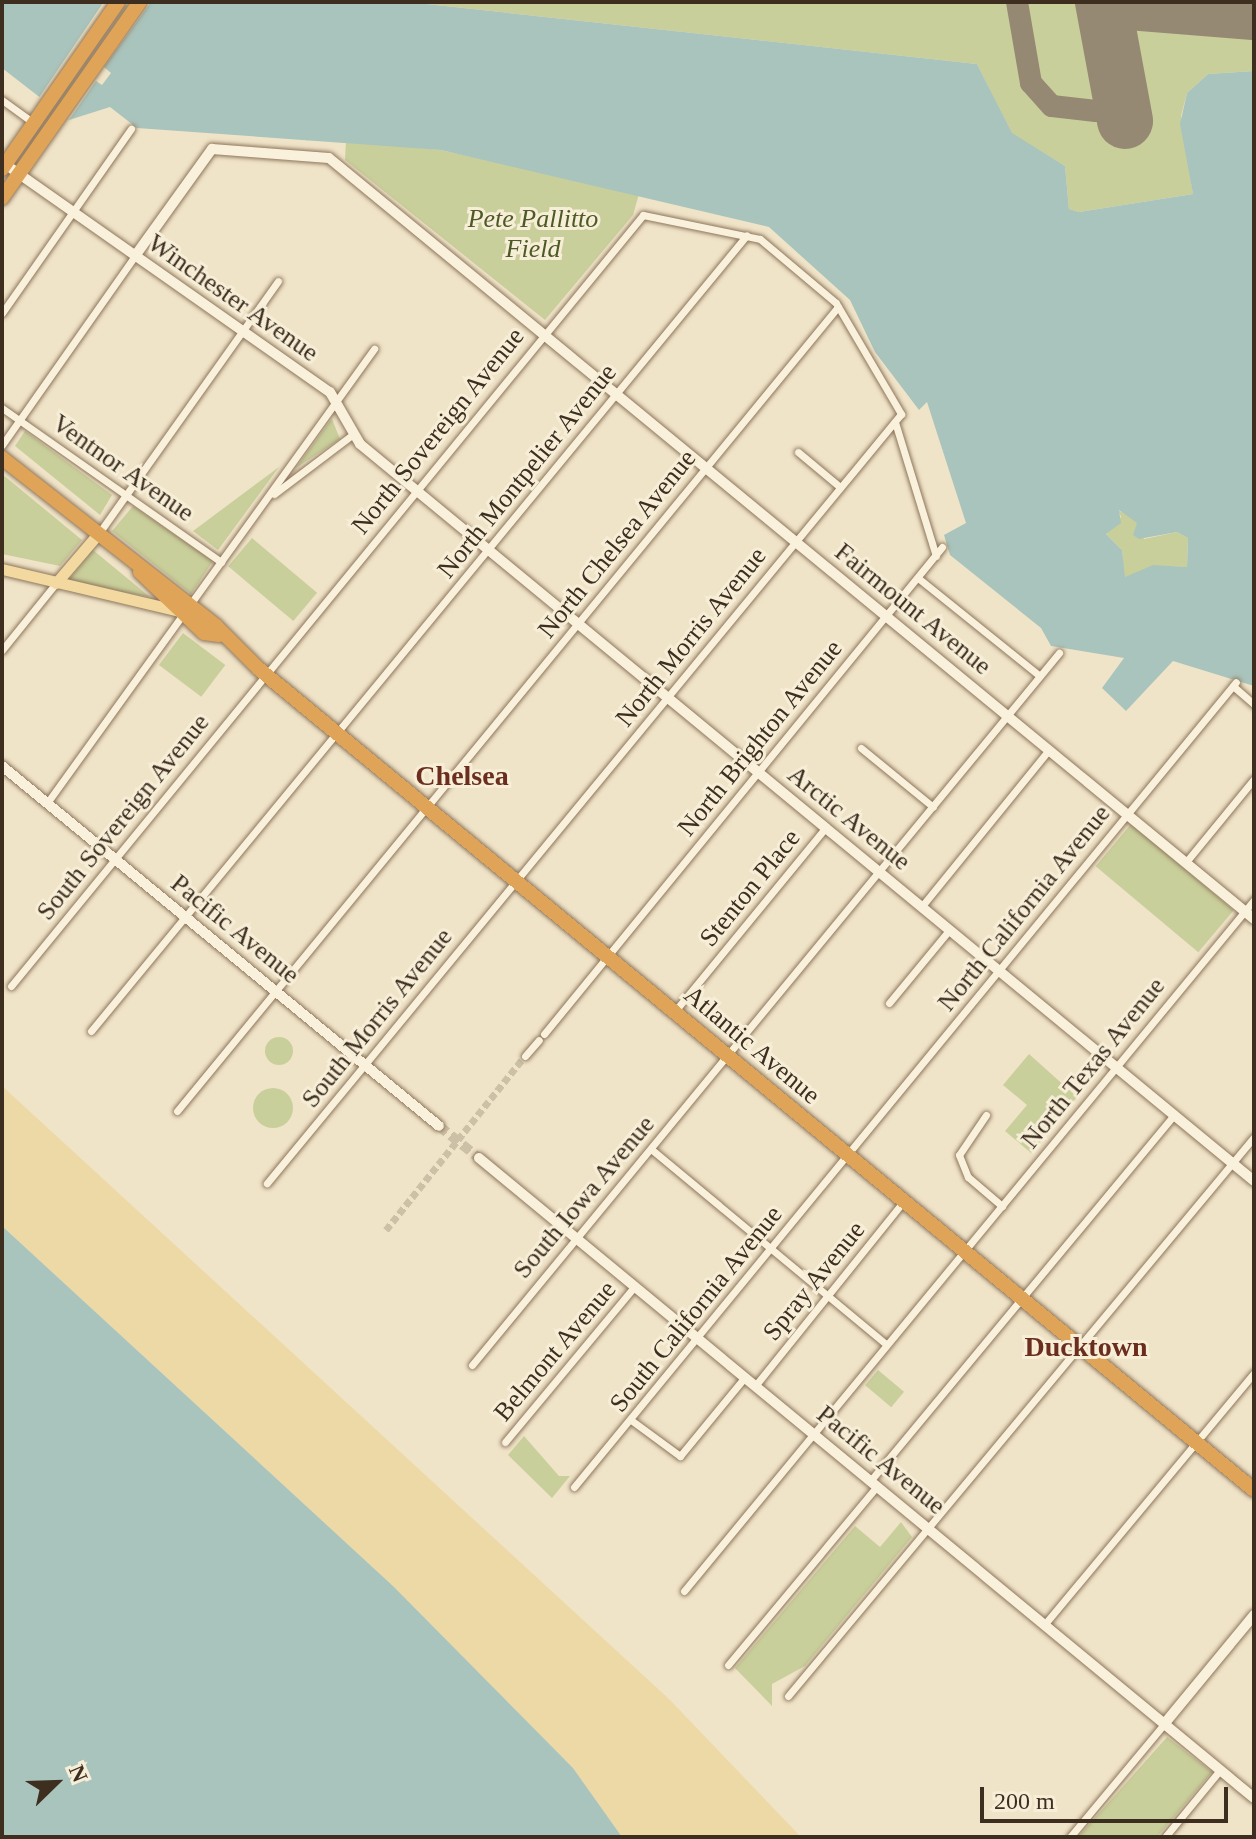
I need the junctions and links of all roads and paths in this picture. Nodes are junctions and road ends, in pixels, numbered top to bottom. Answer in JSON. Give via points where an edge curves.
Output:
{"nodes":[{"id":1,"x":118,"y":2,"type":"edge"},
{"id":2,"x":140,"y":2,"type":"edge"},
{"id":3,"x":2,"y":100,"type":"edge"},
{"id":4,"x":34,"y":123,"type":"junction"},
{"id":5,"x":131,"y":129,"type":"dead end"},
{"id":6,"x":3,"y":165,"type":"edge"},
{"id":7,"x":20,"y":174,"type":"junction"},
{"id":8,"x":2,"y":198,"type":"edge"},
{"id":9,"x":73,"y":212,"type":"junction"},
{"id":10,"x":747,"y":235,"type":"junction"},
{"id":11,"x":135,"y":256,"type":"junction"},
{"id":12,"x":278,"y":281,"type":"dead end"},
{"id":13,"x":838,"y":307,"type":"junction"},
{"id":14,"x":2,"y":313,"type":"edge"},
{"id":15,"x":243,"y":331,"type":"junction"},
{"id":16,"x":544,"y":334,"type":"junction"},
{"id":17,"x":374,"y":349,"type":"dead end"},
{"id":18,"x":616,"y":394,"type":"junction"},
{"id":19,"x":338,"y":401,"type":"junction"},
{"id":20,"x":2,"y":408,"type":"edge"},
{"id":21,"x":20,"y":420,"type":"junction"},
{"id":22,"x":895,"y":422,"type":"junction"},
{"id":23,"x":352,"y":435,"type":"junction"},
{"id":24,"x":2,"y":445,"type":"edge"},
{"id":25,"x":798,"y":452,"type":"dead end"},
{"id":26,"x":2,"y":458,"type":"edge"},
{"id":27,"x":706,"y":467,"type":"junction"},
{"id":28,"x":840,"y":487,"type":"junction"},
{"id":29,"x":416,"y":490,"type":"junction"},
{"id":30,"x":127,"y":495,"type":"junction"},
{"id":31,"x":269,"y":498,"type":"junction"},
{"id":32,"x":97,"y":535,"type":"junction"},
{"id":33,"x":796,"y":541,"type":"junction"},
{"id":34,"x":942,"y":547,"type":"dead end"},
{"id":35,"x":488,"y":549,"type":"junction"},
{"id":36,"x":936,"y":556,"type":"junction"},
{"id":37,"x":221,"y":562,"type":"junction"},
{"id":38,"x":2,"y":569,"type":"edge"},
{"id":39,"x":918,"y":578,"type":"junction"},
{"id":40,"x":56,"y":583,"type":"junction"},
{"id":41,"x":185,"y":610,"type":"junction"},
{"id":42,"x":886,"y":616,"type":"junction"},
{"id":43,"x":577,"y":623,"type":"junction"},
{"id":44,"x":2,"y":650,"type":"edge"},
{"id":45,"x":1059,"y":653,"type":"dead end"},
{"id":46,"x":265,"y":674,"type":"junction"},
{"id":47,"x":1040,"y":676,"type":"junction"},
{"id":48,"x":668,"y":697,"type":"junction"},
{"id":49,"x":1254,"y":704,"type":"edge"},
{"id":50,"x":1008,"y":714,"type":"junction"},
{"id":51,"x":337,"y":733,"type":"junction"},
{"id":52,"x":861,"y":748,"type":"dead end"},
{"id":53,"x":1049,"y":750,"type":"junction"},
{"id":54,"x":2,"y":766,"type":"edge"},
{"id":55,"x":759,"y":772,"type":"junction"},
{"id":56,"x":1254,"y":779,"type":"edge"},
{"id":57,"x":47,"y":803,"type":"junction"},
{"id":58,"x":933,"y":807,"type":"junction"},
{"id":59,"x":427,"y":808,"type":"junction"},
{"id":60,"x":1127,"y":814,"type":"junction"},
{"id":61,"x":826,"y":827,"type":"junction"},
{"id":62,"x":114,"y":858,"type":"junction"},
{"id":63,"x":1186,"y":862,"type":"junction"},
{"id":64,"x":879,"y":871,"type":"junction"},
{"id":65,"x":518,"y":878,"type":"junction"},
{"id":66,"x":1254,"y":900,"type":"edge"},
{"id":67,"x":922,"y":906,"type":"junction"},
{"id":68,"x":1250,"y":915,"type":"edge"},
{"id":69,"x":185,"y":917,"type":"junction"},
{"id":70,"x":950,"y":929,"type":"junction"},
{"id":71,"x":607,"y":953,"type":"junction"},
{"id":72,"x":999,"y":969,"type":"junction"},
{"id":73,"x":11,"y":986,"type":"dead end"},
{"id":74,"x":276,"y":991,"type":"junction"},
{"id":75,"x":889,"y":1003,"type":"dead end"},
{"id":76,"x":675,"y":1011,"type":"junction"},
{"id":77,"x":91,"y":1031,"type":"dead end"},
{"id":78,"x":727,"y":1055,"type":"junction"},
{"id":79,"x":525,"y":1056,"type":"tunnel mouth"},
{"id":80,"x":366,"y":1066,"type":"junction"},
{"id":81,"x":1115,"y":1066,"type":"junction"},
{"id":82,"x":177,"y":1111,"type":"dead end"},
{"id":83,"x":986,"y":1115,"type":"dead end"},
{"id":84,"x":1174,"y":1115,"type":"junction"},
{"id":85,"x":439,"y":1126,"type":"tunnel mouth"},
{"id":86,"x":1254,"y":1137,"type":"edge"},
{"id":87,"x":651,"y":1149,"type":"junction"},
{"id":88,"x":848,"y":1156,"type":"junction"},
{"id":89,"x":479,"y":1158,"type":"tunnel mouth"},
{"id":90,"x":1232,"y":1163,"type":"junction"},
{"id":91,"x":1254,"y":1181,"type":"edge"},
{"id":92,"x":267,"y":1183,"type":"dead end"},
{"id":93,"x":903,"y":1202,"type":"junction"},
{"id":94,"x":1002,"y":1206,"type":"junction"},
{"id":95,"x":577,"y":1239,"type":"junction"},
{"id":96,"x":770,"y":1249,"type":"junction"},
{"id":97,"x":964,"y":1251,"type":"junction"},
{"id":98,"x":635,"y":1286,"type":"junction"},
{"id":99,"x":828,"y":1296,"type":"junction"},
{"id":100,"x":1022,"y":1299,"type":"junction"},
{"id":101,"x":697,"y":1337,"type":"junction"},
{"id":102,"x":886,"y":1344,"type":"junction"},
{"id":103,"x":1081,"y":1347,"type":"junction"},
{"id":104,"x":472,"y":1365,"type":"dead end"},
{"id":105,"x":1254,"y":1373,"type":"edge"},
{"id":106,"x":745,"y":1377,"type":"junction"},
{"id":107,"x":755,"y":1386,"type":"junction"},
{"id":108,"x":631,"y":1420,"type":"junction"},
{"id":109,"x":813,"y":1434,"type":"junction"},
{"id":110,"x":505,"y":1442,"type":"dead end"},
{"id":111,"x":1195,"y":1443,"type":"junction"},
{"id":112,"x":874,"y":1483,"type":"junction"},
{"id":113,"x":574,"y":1487,"type":"dead end"},
{"id":114,"x":1254,"y":1490,"type":"edge"},
{"id":115,"x":931,"y":1529,"type":"junction"},
{"id":116,"x":684,"y":1591,"type":"dead end"},
{"id":117,"x":1254,"y":1615,"type":"edge"},
{"id":118,"x":1044,"y":1625,"type":"junction"},
{"id":119,"x":728,"y":1665,"type":"dead end"},
{"id":120,"x":788,"y":1696,"type":"dead end"},
{"id":121,"x":1165,"y":1723,"type":"junction"},
{"id":122,"x":1220,"y":1770,"type":"junction"},
{"id":123,"x":1254,"y":1798,"type":"edge"},
{"id":124,"x":1070,"y":1837,"type":"edge"},
{"id":125,"x":1165,"y":1837,"type":"edge"}],
"edges":[{"from":1,"to":4,"type":"highway"},
{"from":2,"to":7,"type":"highway"},
{"from":3,"to":4,"type":"street"},
{"from":4,"to":6,"type":"highway"},
{"from":5,"to":9,"type":"street"},
{"from":6,"to":7,"type":"street","name":"Winchester Avenue"},
{"from":7,"to":8,"type":"highway"},
{"from":7,"to":9,"type":"street","name":"Winchester Avenue"},
{"from":9,"to":11,"type":"street","name":"Winchester Avenue"},
{"from":9,"to":14,"type":"street"},
{"from":10,"to":13,"type":"street"},
{"from":10,"to":16,"type":"street","name":"North Sovereign Avenue","via":[[643,215]]},
{"from":10,"to":18,"type":"street","name":"North Montpelier Avenue"},
{"from":11,"to":15,"type":"street","name":"Winchester Avenue"},
{"from":11,"to":16,"type":"street","name":"Fairmount Avenue","via":[[212,149],[318,154]]},
{"from":11,"to":21,"type":"street"},
{"from":12,"to":15,"type":"street"},
{"from":13,"to":22,"type":"street","via":[[901,407]]},
{"from":13,"to":27,"type":"street","name":"North Chelsea Avenue"},
{"from":15,"to":19,"type":"street","name":"Winchester Avenue"},
{"from":15,"to":30,"type":"street"},
{"from":16,"to":18,"type":"street","name":"Fairmount Avenue"},
{"from":16,"to":29,"type":"street","name":"North Sovereign Avenue"},
{"from":17,"to":19,"type":"street"},
{"from":18,"to":27,"type":"street","name":"Fairmount Avenue"},
{"from":18,"to":35,"type":"street","name":"North Montpelier Avenue"},
{"from":19,"to":23,"type":"street"},
{"from":19,"to":31,"type":"street"},
{"from":20,"to":21,"type":"street","name":"Ventnor Avenue"},
{"from":21,"to":24,"type":"street"},
{"from":21,"to":30,"type":"street","name":"Ventnor Avenue"},
{"from":22,"to":28,"type":"street","name":"North Morris Avenue"},
{"from":22,"to":36,"type":"street"},
{"from":23,"to":29,"type":"street"},
{"from":23,"to":31,"type":"street"},
{"from":25,"to":28,"type":"street"},
{"from":26,"to":32,"type":"highway","name":"Atlantic Avenue"},
{"from":27,"to":33,"type":"street","name":"Fairmount Avenue"},
{"from":27,"to":43,"type":"street","name":"North Chelsea Avenue"},
{"from":28,"to":33,"type":"street","name":"North Morris Avenue"},
{"from":29,"to":35,"type":"street","name":"Arctic Avenue"},
{"from":29,"to":46,"type":"street","name":"North Sovereign Avenue"},
{"from":30,"to":32,"type":"street"},
{"from":30,"to":37,"type":"street","name":"Ventnor Avenue"},
{"from":31,"to":37,"type":"street"},
{"from":32,"to":40,"type":"main road"},
{"from":32,"to":41,"type":"highway","name":"Atlantic Avenue"},
{"from":33,"to":42,"type":"street","name":"Fairmount Avenue"},
{"from":33,"to":48,"type":"street","name":"North Morris Avenue"},
{"from":34,"to":36,"type":"street","name":"North Brighton Avenue"},
{"from":35,"to":43,"type":"street","name":"Arctic Avenue"},
{"from":35,"to":51,"type":"street","name":"North Montpelier Avenue"},
{"from":36,"to":39,"type":"street","name":"North Brighton Avenue"},
{"from":37,"to":41,"type":"street"},
{"from":38,"to":40,"type":"main road"},
{"from":39,"to":42,"type":"street","name":"North Brighton Avenue"},
{"from":39,"to":47,"type":"street"},
{"from":40,"to":41,"type":"main road"},
{"from":40,"to":44,"type":"street"},
{"from":41,"to":46,"type":"highway","name":"Atlantic Avenue"},
{"from":41,"to":57,"type":"street"},
{"from":42,"to":50,"type":"street","name":"Fairmount Avenue"},
{"from":42,"to":55,"type":"street","name":"North Brighton Avenue"},
{"from":43,"to":48,"type":"street","name":"Arctic Avenue"},
{"from":43,"to":59,"type":"street","name":"North Chelsea Avenue"},
{"from":45,"to":47,"type":"street","name":"South Iowa Avenue"},
{"from":46,"to":51,"type":"highway","name":"Atlantic Avenue"},
{"from":46,"to":62,"type":"street","name":"South Sovereign Avenue"},
{"from":47,"to":50,"type":"street","name":"South Iowa Avenue"},
{"from":48,"to":55,"type":"street","name":"Arctic Avenue"},
{"from":48,"to":65,"type":"street","name":"North Morris Avenue"},
{"from":49,"to":60,"type":"street","name":"North California Avenue","via":[[1234,684]]},
{"from":50,"to":53,"type":"street","name":"Fairmount Avenue"},
{"from":50,"to":58,"type":"street","name":"South Iowa Avenue"},
{"from":51,"to":59,"type":"highway","name":"Atlantic Avenue"},
{"from":51,"to":69,"type":"street","name":"North Montpelier Avenue"},
{"from":52,"to":58,"type":"street"},
{"from":53,"to":60,"type":"street","name":"Fairmount Avenue"},
{"from":53,"to":67,"type":"street"},
{"from":54,"to":57,"type":"street","name":"Pacific Avenue"},
{"from":55,"to":61,"type":"street","name":"Arctic Avenue"},
{"from":55,"to":71,"type":"street","name":"North Brighton Avenue"},
{"from":56,"to":63,"type":"street"},
{"from":57,"to":62,"type":"street","name":"Pacific Avenue"},
{"from":58,"to":64,"type":"street","name":"South Iowa Avenue"},
{"from":59,"to":65,"type":"highway","name":"Atlantic Avenue"},
{"from":59,"to":74,"type":"street","name":"North Chelsea Avenue"},
{"from":60,"to":63,"type":"street","name":"Fairmount Avenue"},
{"from":60,"to":72,"type":"street","name":"North California Avenue"},
{"from":61,"to":64,"type":"street","name":"Arctic Avenue"},
{"from":61,"to":76,"type":"street","name":"Stenton Place"},
{"from":62,"to":69,"type":"street","name":"Pacific Avenue"},
{"from":62,"to":73,"type":"street","name":"South Sovereign Avenue"},
{"from":63,"to":68,"type":"street","name":"Fairmount Avenue"},
{"from":64,"to":67,"type":"street","name":"Arctic Avenue"},
{"from":64,"to":78,"type":"street","name":"South Iowa Avenue"},
{"from":65,"to":71,"type":"highway","name":"Atlantic Avenue"},
{"from":65,"to":80,"type":"street","name":"South Morris Avenue"},
{"from":66,"to":68,"type":"street","name":"North Texas Avenue"},
{"from":67,"to":70,"type":"street","name":"Arctic Avenue"},
{"from":68,"to":81,"type":"street","name":"North Texas Avenue"},
{"from":69,"to":74,"type":"street","name":"Pacific Avenue"},
{"from":69,"to":77,"type":"street","name":"North Montpelier Avenue"},
{"from":70,"to":72,"type":"street","name":"Arctic Avenue"},
{"from":70,"to":75,"type":"street"},
{"from":71,"to":76,"type":"highway","name":"Atlantic Avenue"},
{"from":71,"to":79,"type":"street","name":"North Brighton Avenue"},
{"from":72,"to":81,"type":"street","name":"Arctic Avenue"},
{"from":72,"to":88,"type":"street","name":"North California Avenue"},
{"from":74,"to":80,"type":"street","name":"Pacific Avenue"},
{"from":74,"to":82,"type":"street","name":"North Chelsea Avenue"},
{"from":76,"to":78,"type":"highway","name":"Atlantic Avenue"},
{"from":78,"to":87,"type":"street","name":"South Iowa Avenue"},
{"from":78,"to":88,"type":"highway","name":"Atlantic Avenue"},
{"from":80,"to":85,"type":"street","name":"Pacific Avenue"},
{"from":80,"to":92,"type":"street","name":"South Morris Avenue"},
{"from":81,"to":84,"type":"street","name":"Arctic Avenue"},
{"from":81,"to":94,"type":"street","name":"North Texas Avenue"},
{"from":83,"to":94,"type":"street","via":[[959,1155],[968,1177]]},
{"from":84,"to":90,"type":"street","name":"Arctic Avenue"},
{"from":84,"to":100,"type":"street"},
{"from":86,"to":90,"type":"street"},
{"from":87,"to":95,"type":"street","name":"South Iowa Avenue"},
{"from":87,"to":96,"type":"street"},
{"from":88,"to":93,"type":"highway","name":"Atlantic Avenue"},
{"from":88,"to":96,"type":"street","name":"South California Avenue"},
{"from":89,"to":95,"type":"street","name":"Pacific Avenue"},
{"from":90,"to":91,"type":"street","name":"Arctic Avenue"},
{"from":90,"to":103,"type":"street"},
{"from":93,"to":97,"type":"highway","name":"Atlantic Avenue"},
{"from":93,"to":99,"type":"street","name":"Spray Avenue"},
{"from":94,"to":97,"type":"street","name":"North Texas Avenue"},
{"from":95,"to":98,"type":"street","name":"Pacific Avenue"},
{"from":95,"to":104,"type":"street","name":"South Iowa Avenue"},
{"from":96,"to":99,"type":"street"},
{"from":96,"to":101,"type":"street","name":"South California Avenue"},
{"from":97,"to":100,"type":"highway","name":"Atlantic Avenue"},
{"from":97,"to":102,"type":"street","name":"North Texas Avenue"},
{"from":98,"to":101,"type":"street","name":"Pacific Avenue"},
{"from":98,"to":110,"type":"street","name":"Belmont Avenue"},
{"from":99,"to":102,"type":"street"},
{"from":99,"to":107,"type":"street","name":"Spray Avenue"},
{"from":100,"to":103,"type":"highway","name":"Atlantic Avenue"},
{"from":100,"to":112,"type":"street"},
{"from":101,"to":106,"type":"street","name":"Pacific Avenue"},
{"from":101,"to":108,"type":"street","name":"South California Avenue"},
{"from":102,"to":109,"type":"street","name":"North Texas Avenue"},
{"from":103,"to":111,"type":"highway","name":"Atlantic Avenue"},
{"from":103,"to":115,"type":"street"},
{"from":105,"to":111,"type":"street"},
{"from":106,"to":107,"type":"street","name":"Pacific Avenue"},
{"from":106,"to":108,"type":"street","via":[[680,1456]]},
{"from":107,"to":109,"type":"street","name":"Pacific Avenue"},
{"from":108,"to":113,"type":"street","name":"South California Avenue"},
{"from":109,"to":112,"type":"street","name":"Pacific Avenue"},
{"from":109,"to":116,"type":"street","name":"North Texas Avenue"},
{"from":111,"to":114,"type":"highway","name":"Atlantic Avenue"},
{"from":111,"to":118,"type":"street"},
{"from":112,"to":115,"type":"street","name":"Pacific Avenue"},
{"from":112,"to":119,"type":"street"},
{"from":115,"to":118,"type":"street","name":"Pacific Avenue"},
{"from":115,"to":120,"type":"street"},
{"from":117,"to":121,"type":"street"},
{"from":118,"to":121,"type":"street","name":"Pacific Avenue"},
{"from":121,"to":122,"type":"street","name":"Pacific Avenue"},
{"from":121,"to":124,"type":"street"},
{"from":122,"to":123,"type":"street","name":"Pacific Avenue"},
{"from":122,"to":125,"type":"street"}]}
